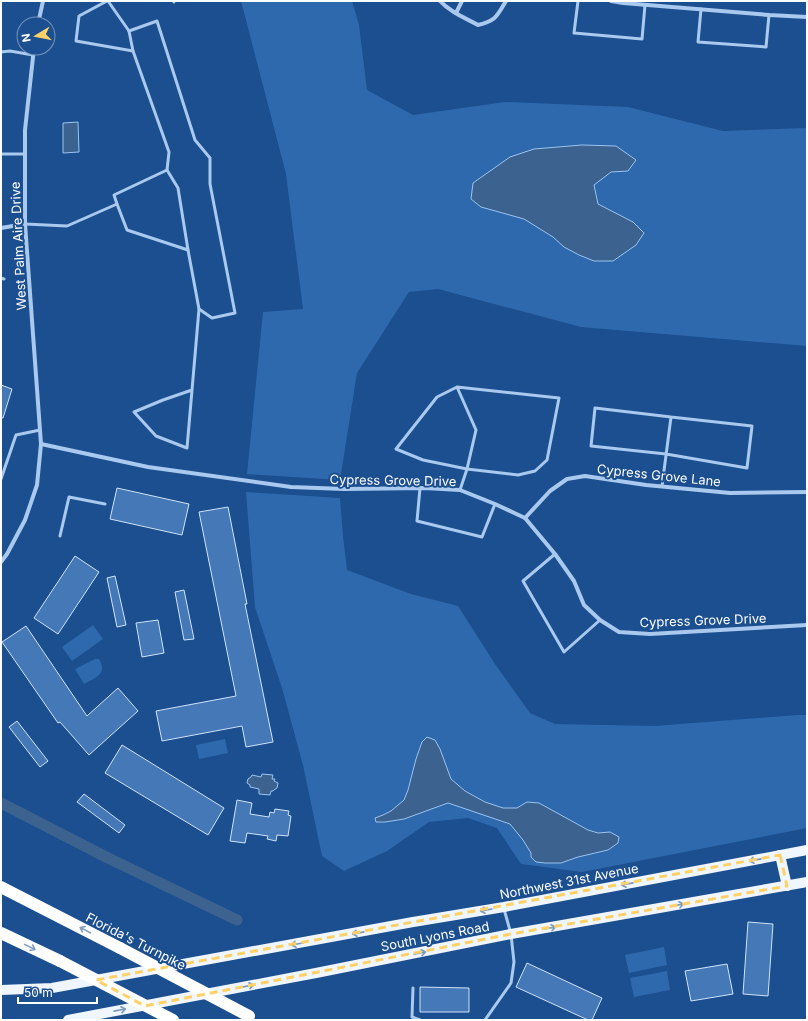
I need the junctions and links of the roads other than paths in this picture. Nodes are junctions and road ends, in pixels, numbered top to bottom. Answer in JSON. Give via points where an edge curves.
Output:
{"nodes":[{"id":1,"x":43,"y":1,"type":"edge"},
{"id":2,"x":108,"y":1,"type":"edge"},
{"id":3,"x":440,"y":1,"type":"edge"},
{"id":4,"x":462,"y":1,"type":"edge"},
{"id":5,"x":506,"y":1,"type":"edge"},
{"id":6,"x":578,"y":1,"type":"edge"},
{"id":7,"x":611,"y":1,"type":"edge"},
{"id":8,"x":645,"y":5,"type":"junction"},
{"id":9,"x":701,"y":9,"type":"junction"},
{"id":10,"x":456,"y":13,"type":"junction"},
{"id":11,"x":769,"y":15,"type":"junction"},
{"id":12,"x":40,"y":16,"type":"edge"},
{"id":13,"x":807,"y":17,"type":"edge"},
{"id":14,"x":129,"y":32,"type":"junction"},
{"id":15,"x":133,"y":51,"type":"junction"},
{"id":16,"x":1,"y":52,"type":"edge"},
{"id":17,"x":16,"y":52,"type":"edge"},
{"id":18,"x":33,"y":56,"type":"edge"},
{"id":19,"x":1,"y":154,"type":"edge"},
{"id":20,"x":25,"y":154,"type":"junction"},
{"id":21,"x":167,"y":170,"type":"junction"},
{"id":22,"x":117,"y":204,"type":"junction"},
{"id":23,"x":25,"y":224,"type":"junction"},
{"id":24,"x":1,"y":228,"type":"edge"},
{"id":25,"x":188,"y":250,"type":"junction"},
{"id":26,"x":199,"y":309,"type":"junction"},
{"id":27,"x":457,"y":387,"type":"junction"},
{"id":28,"x":192,"y":390,"type":"junction"},
{"id":29,"x":672,"y":417,"type":"junction"},
{"id":30,"x":40,"y":430,"type":"junction"},
{"id":31,"x":41,"y":444,"type":"junction"},
{"id":32,"x":666,"y":454,"type":"junction"},
{"id":33,"x":467,"y":469,"type":"junction"},
{"id":34,"x":1,"y":479,"type":"edge"},
{"id":35,"x":662,"y":486,"type":"junction"},
{"id":36,"x":420,"y":488,"type":"junction"},
{"id":37,"x":460,"y":490,"type":"junction"},
{"id":38,"x":807,"y":492,"type":"edge"},
{"id":39,"x":105,"y":504,"type":"dead end"},
{"id":40,"x":495,"y":504,"type":"junction"},
{"id":41,"x":525,"y":518,"type":"junction"},
{"id":42,"x":60,"y":536,"type":"dead end"},
{"id":43,"x":555,"y":554,"type":"junction"},
{"id":44,"x":1,"y":561,"type":"edge"},
{"id":45,"x":600,"y":620,"type":"junction"},
{"id":46,"x":807,"y":625,"type":"edge"},
{"id":47,"x":807,"y":850,"type":"edge"},
{"id":48,"x":780,"y":855,"type":"junction"},
{"id":49,"x":807,"y":882,"type":"edge"},
{"id":50,"x":787,"y":886,"type":"junction"},
{"id":51,"x":1,"y":887,"type":"edge"},
{"id":52,"x":504,"y":907,"type":"junction"},
{"id":53,"x":1,"y":933,"type":"edge"},
{"id":54,"x":511,"y":934,"type":"junction"},
{"id":55,"x":413,"y":988,"type":"dead end"},
{"id":56,"x":1,"y":990,"type":"edge"},
{"id":57,"x":253,"y":1018,"type":"edge"},
{"id":58,"x":68,"y":1020,"type":"edge"},
{"id":59,"x":173,"y":1020,"type":"edge"},
{"id":60,"x":420,"y":1020,"type":"edge"},
{"id":61,"x":485,"y":1020,"type":"edge"}],
"edges":[{"from":1,"to":12,"type":"street"},
{"from":2,"to":14,"type":"lane"},
{"from":2,"to":15,"type":"lane","via":[[79,16],[76,41]]},
{"from":3,"to":10,"type":"street"},
{"from":4,"to":10,"type":"street"},
{"from":5,"to":10,"type":"street","via":[[497,16],[478,25]]},
{"from":6,"to":8,"type":"lane","via":[[574,33],[642,39]]},
{"from":7,"to":8,"type":"street"},
{"from":8,"to":9,"type":"street"},
{"from":9,"to":11,"type":"street"},
{"from":9,"to":11,"type":"lane","via":[[698,42],[766,47]]},
{"from":11,"to":13,"type":"street"},
{"from":14,"to":15,"type":"lane"},
{"from":14,"to":26,"type":"lane","via":[[158,21],[195,140],[210,158],[210,184],[235,313],[212,318]]},
{"from":15,"to":21,"type":"lane","via":[[169,152]]},
{"from":16,"to":17,"type":"lane"},
{"from":18,"to":20,"type":"street","name":"West Palm Aire Drive"},
{"from":19,"to":20,"type":"lane"},
{"from":20,"to":23,"type":"street","name":"West Palm Aire Drive"},
{"from":21,"to":22,"type":"lane","via":[[114,195]]},
{"from":21,"to":25,"type":"lane","via":[[178,188]]},
{"from":22,"to":23,"type":"lane","via":[[67,226]]},
{"from":22,"to":25,"type":"lane","via":[[127,230]]},
{"from":23,"to":24,"type":"street"},
{"from":23,"to":30,"type":"street","name":"West Palm Aire Drive"},
{"from":25,"to":26,"type":"lane"},
{"from":26,"to":28,"type":"lane"},
{"from":27,"to":33,"type":"lane","via":[[476,430]]},
{"from":27,"to":33,"type":"lane","via":[[437,397],[396,449],[423,460]]},
{"from":27,"to":33,"type":"lane","via":[[560,398],[547,460],[535,471],[518,476]]},
{"from":28,"to":28,"type":"lane","via":[[187,448],[156,436],[134,412]]},
{"from":29,"to":32,"type":"lane"},
{"from":29,"to":32,"type":"lane","via":[[595,408],[591,446]]},
{"from":29,"to":32,"type":"lane","via":[[752,426],[747,468]]},
{"from":30,"to":31,"type":"street","name":"West Palm Aire Drive"},
{"from":30,"to":34,"type":"lane","via":[[16,435]]},
{"from":31,"to":36,"type":"street","name":"Cypress Grove Drive","via":[[148,467],[291,487]]},
{"from":31,"to":44,"type":"street","name":"West Palm Aire Drive","via":[[36,485],[25,520],[8,554]]},
{"from":32,"to":35,"type":"lane"},
{"from":33,"to":37,"type":"lane"},
{"from":35,"to":38,"type":"street","name":"Cypress Grove Lane","via":[[730,493]]},
{"from":35,"to":41,"type":"street","name":"Cypress Grove Lane","via":[[585,476],[567,479],[550,491]]},
{"from":36,"to":37,"type":"street","name":"Cypress Grove Drive"},
{"from":36,"to":40,"type":"lane","via":[[417,521],[482,537]]},
{"from":37,"to":40,"type":"street","name":"Cypress Grove Drive"},
{"from":39,"to":42,"type":"lane","via":[[68,497]]},
{"from":40,"to":41,"type":"street","name":"Cypress Grove Drive"},
{"from":41,"to":43,"type":"street","name":"Cypress Grove Drive"},
{"from":43,"to":45,"type":"street","name":"Cypress Grove Drive","via":[[574,581],[584,605]]},
{"from":43,"to":45,"type":"lane","via":[[523,581],[564,652]]},
{"from":45,"to":46,"type":"street","name":"Cypress Grove Drive","via":[[620,632],[650,634]]},
{"from":47,"to":48,"type":"main road","name":"Northwest 31st Avenue"},
{"from":48,"to":50,"type":"main road"},
{"from":48,"to":52,"type":"main road","name":"Northwest 31st Avenue","one_way":true},
{"from":49,"to":50,"type":"main road","name":"South Lyons Road"},
{"from":54,"to":50,"type":"main road","name":"South Lyons Road","one_way":true},
{"from":57,"to":51,"type":"highway","name":"Florida's Turnpike","one_way":true,"bridge":true},
{"from":52,"to":54,"type":"lane"},
{"from":52,"to":56,"type":"main road","name":"Northwest 31st Avenue","one_way":true,"via":[[52,988]]},
{"from":53,"to":59,"type":"highway","one_way":true,"bridge":true},
{"from":58,"to":54,"type":"main road","name":"South Lyons Road","one_way":true,"via":[[316,974]]},
{"from":54,"to":61,"type":"lane","via":[[514,962],[511,983]]},
{"from":55,"to":60,"type":"lane","via":[[412,1017]]}]}
